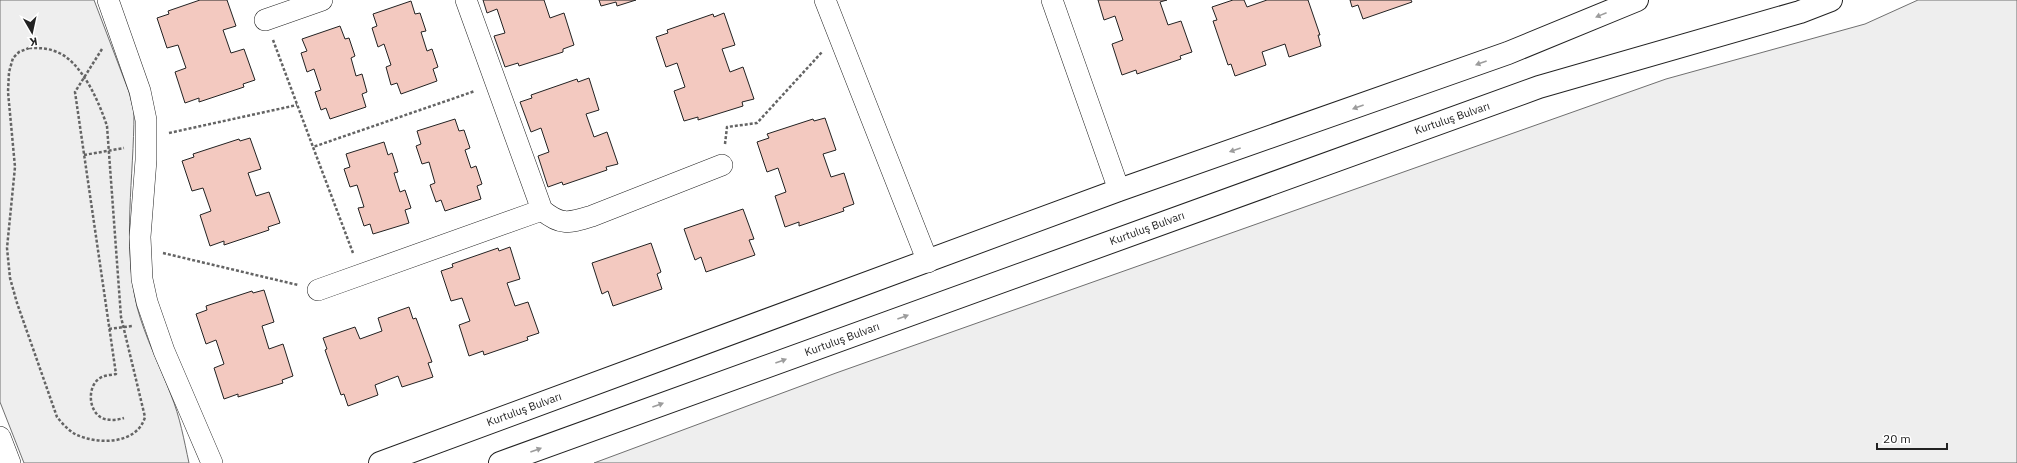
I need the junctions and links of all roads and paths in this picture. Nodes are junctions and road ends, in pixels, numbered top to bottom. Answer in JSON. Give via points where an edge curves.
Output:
{"nodes":[{"id":1,"x":108,"y":0,"type":"edge"},
{"id":2,"x":322,"y":0,"type":"edge"},
{"id":3,"x":466,"y":0,"type":"edge"},
{"id":4,"x":825,"y":0,"type":"edge"},
{"id":5,"x":1052,"y":0,"type":"edge"},
{"id":6,"x":1637,"y":0,"type":"edge"},
{"id":7,"x":1831,"y":0,"type":"edge"},
{"id":8,"x":1795,"y":6,"type":"edge"},
{"id":9,"x":265,"y":20,"type":"joint"},
{"id":10,"x":117,"y":25,"type":"junction"},
{"id":11,"x":840,"y":33,"type":"junction"},
{"id":12,"x":84,"y":78,"type":"junction"},
{"id":13,"x":496,"y":84,"type":"junction"},
{"id":14,"x":297,"y":105,"type":"junction"},
{"id":15,"x":146,"y":140,"type":"junction"},
{"id":16,"x":313,"y":147,"type":"junction"},
{"id":17,"x":108,"y":150,"type":"junction"},
{"id":18,"x":84,"y":155,"type":"junction"},
{"id":19,"x":722,"y":165,"type":"joint"},
{"id":20,"x":1119,"y":190,"type":"junction"},
{"id":21,"x":542,"y":210,"type":"junction"},
{"id":22,"x":140,"y":248,"type":"junction"},
{"id":23,"x":928,"y":262,"type":"junction"},
{"id":24,"x":361,"y":275,"type":"junction"},
{"id":25,"x":318,"y":290,"type":"joint"},
{"id":26,"x":124,"y":418,"type":"dead end"},
{"id":27,"x":0,"y":437,"type":"edge"},
{"id":28,"x":10,"y":463,"type":"edge"},
{"id":29,"x":212,"y":463,"type":"edge"},
{"id":30,"x":380,"y":463,"type":"edge"},
{"id":31,"x":500,"y":463,"type":"edge"}],
"edges":[{"from":1,"to":10,"type":"street"},
{"from":2,"to":9,"type":"street"},
{"from":3,"to":13,"type":"street"},
{"from":4,"to":11,"type":"street"},
{"from":5,"to":20,"type":"street"},
{"from":6,"to":20,"type":"highway","name":"Kurtuluş Bulvarı","one_way":true,"via":[[1508,53]]},
{"from":7,"to":8,"type":"highway","name":"Kurtuluş Bulvarı"},
{"from":31,"to":8,"type":"highway","name":"Kurtuluş Bulvarı","one_way":true,"via":[[1539,87]]},
{"from":9,"to":14,"type":"path"},
{"from":10,"to":12,"type":"path"},
{"from":10,"to":15,"type":"street","via":[[140,90],[146,120]]},
{"from":11,"to":19,"type":"path","via":[[757,122],[727,127]]},
{"from":11,"to":23,"type":"street"},
{"from":12,"to":17,"type":"path","via":[[102,110],[107,126]]},
{"from":12,"to":17,"type":"path","via":[[58,52],[29,48],[13,58],[8,92],[14,179],[7,248],[10,278],[17,303],[57,417],[65,427],[76,434],[113,441],[136,432],[143,425],[145,417],[121,317]]},
{"from":12,"to":18,"type":"path","via":[[75,92]]},
{"from":13,"to":16,"type":"path"},
{"from":13,"to":21,"type":"street"},
{"from":14,"to":15,"type":"path"},
{"from":14,"to":16,"type":"path"},
{"from":15,"to":17,"type":"path"},
{"from":15,"to":22,"type":"street"},
{"from":16,"to":24,"type":"path"},
{"from":17,"to":18,"type":"path"},
{"from":18,"to":26,"type":"path","via":[[116,374],[100,378],[96,382],[92,401],[96,413],[101,417],[109,420]]},
{"from":19,"to":21,"type":"street","via":[[573,222],[562,222]]},
{"from":20,"to":23,"type":"highway","name":"Kurtuluş Bulvarı"},
{"from":21,"to":24,"type":"street"},
{"from":22,"to":25,"type":"path"},
{"from":22,"to":29,"type":"street","via":[[142,279],[154,322]]},
{"from":23,"to":30,"type":"highway","name":"Kurtuluş Bulvarı"},
{"from":24,"to":25,"type":"street"},
{"from":27,"to":28,"type":"street"}]}
